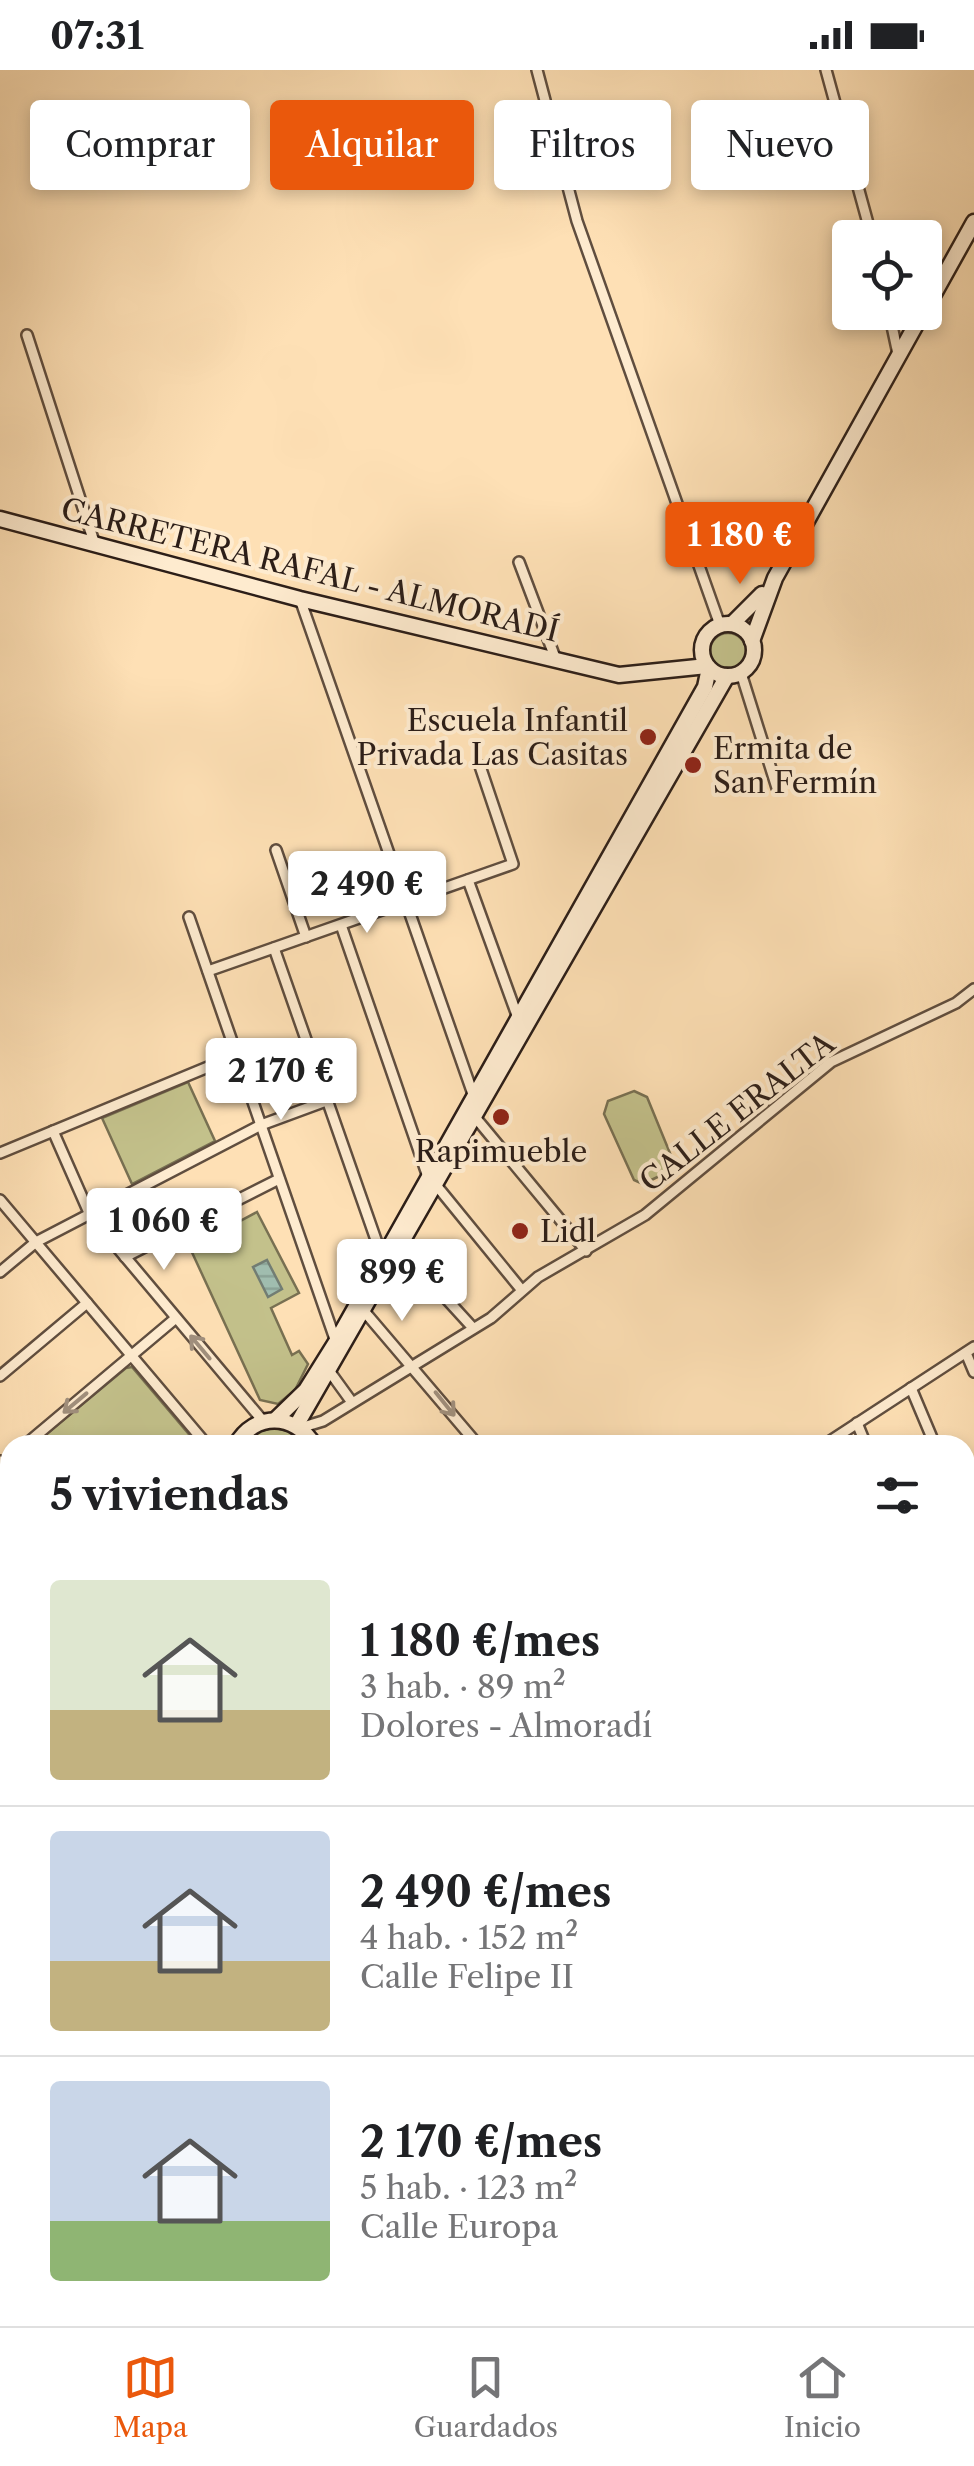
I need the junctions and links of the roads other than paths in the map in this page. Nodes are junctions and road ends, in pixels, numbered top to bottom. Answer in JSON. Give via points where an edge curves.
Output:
{"nodes":[{"id":1,"x":537,"y":70,"type":"edge"},
{"id":2,"x":826,"y":70,"type":"edge"},
{"id":3,"x":867,"y":220,"type":"edge"},
{"id":4,"x":974,"y":222,"type":"edge"},
{"id":5,"x":942,"y":279,"type":"edge"},
{"id":6,"x":893,"y":330,"type":"edge"},
{"id":7,"x":913,"y":330,"type":"edge"},
{"id":8,"x":27,"y":336,"type":"dead end"},
{"id":9,"x":898,"y":358,"type":"junction"},
{"id":10,"x":0,"y":522,"type":"edge"},
{"id":11,"x":95,"y":545,"type":"junction"},
{"id":12,"x":519,"y":562,"type":"dead end"},
{"id":13,"x":775,"y":578,"type":"junction"},
{"id":14,"x":300,"y":599,"type":"junction"},
{"id":15,"x":726,"y":625,"type":"junction"},
{"id":16,"x":752,"y":641,"type":"junction"},
{"id":17,"x":702,"y":648,"type":"junction"},
{"id":18,"x":556,"y":660,"type":"junction"},
{"id":19,"x":583,"y":666,"type":"junction"},
{"id":20,"x":708,"y":667,"type":"junction"},
{"id":21,"x":734,"y":674,"type":"junction"},
{"id":22,"x":480,"y":766,"type":"dead end"},
{"id":23,"x":776,"y":788,"type":"dead end"},
{"id":24,"x":276,"y":850,"type":"dead end"},
{"id":25,"x":468,"y":880,"type":"junction"},
{"id":26,"x":403,"y":903,"type":"junction"},
{"id":27,"x":190,"y":917,"type":"dead end"},
{"id":28,"x":341,"y":924,"type":"junction"},
{"id":29,"x":306,"y":937,"type":"junction"},
{"id":30,"x":274,"y":948,"type":"junction"},
{"id":31,"x":208,"y":971,"type":"junction"},
{"id":32,"x":974,"y":989,"type":"edge"},
{"id":33,"x":518,"y":1019,"type":"junction"},
{"id":34,"x":236,"y":1055,"type":"junction"},
{"id":35,"x":474,"y":1097,"type":"junction"},
{"id":36,"x":326,"y":1101,"type":"junction"},
{"id":37,"x":476,"y":1117,"type":"junction"},
{"id":38,"x":261,"y":1125,"type":"junction"},
{"id":39,"x":52,"y":1131,"type":"junction"},
{"id":40,"x":0,"y":1154,"type":"edge"},
{"id":41,"x":279,"y":1179,"type":"junction"},
{"id":42,"x":432,"y":1182,"type":"junction"},
{"id":43,"x":0,"y":1200,"type":"edge"},
{"id":44,"x":90,"y":1215,"type":"junction"},
{"id":45,"x":36,"y":1242,"type":"junction"},
{"id":46,"x":400,"y":1248,"type":"junction"},
{"id":47,"x":586,"y":1251,"type":"junction"},
{"id":48,"x":382,"y":1256,"type":"junction"},
{"id":49,"x":126,"y":1257,"type":"junction"},
{"id":50,"x":0,"y":1272,"type":"edge"},
{"id":51,"x":520,"y":1288,"type":"junction"},
{"id":52,"x":88,"y":1303,"type":"junction"},
{"id":53,"x":364,"y":1311,"type":"junction"},
{"id":54,"x":176,"y":1318,"type":"junction"},
{"id":55,"x":473,"y":1328,"type":"junction"},
{"id":56,"x":336,"y":1342,"type":"junction"},
{"id":57,"x":970,"y":1350,"type":"edge"},
{"id":58,"x":132,"y":1356,"type":"junction"},
{"id":59,"x":412,"y":1363,"type":"junction"},
{"id":60,"x":330,"y":1372,"type":"junction"},
{"id":61,"x":974,"y":1372,"type":"edge"},
{"id":62,"x":0,"y":1376,"type":"edge"},
{"id":63,"x":911,"y":1388,"type":"junction"},
{"id":64,"x":350,"y":1401,"type":"junction"},
{"id":65,"x":269,"y":1421,"type":"junction"},
{"id":66,"x":323,"y":1421,"type":"junction"},
{"id":67,"x":857,"y":1423,"type":"junction"},
{"id":68,"x":298,"y":1427,"type":"junction"},
{"id":69,"x":37,"y":1435,"type":"edge"},
{"id":70,"x":199,"y":1435,"type":"edge"},
{"id":71,"x":248,"y":1435,"type":"edge"},
{"id":72,"x":306,"y":1435,"type":"edge"},
{"id":73,"x":317,"y":1435,"type":"edge"},
{"id":74,"x":470,"y":1435,"type":"edge"},
{"id":75,"x":839,"y":1435,"type":"edge"},
{"id":76,"x":862,"y":1435,"type":"edge"},
{"id":77,"x":932,"y":1435,"type":"edge"}],
"edges":[{"from":1,"to":15,"type":"street","via":[[577,221]]},
{"from":2,"to":3,"type":"street"},
{"from":4,"to":5,"type":"main road"},
{"from":6,"to":9,"type":"street"},
{"from":7,"to":9,"type":"main road"},
{"from":8,"to":11,"type":"street"},
{"from":9,"to":13,"type":"main road"},
{"from":10,"to":11,"type":"main road","name":"CARRETERA RAFAL - ALMORADÍ"},
{"from":11,"to":14,"type":"main road","name":"CARRETERA RAFAL - ALMORADÍ"},
{"from":12,"to":18,"type":"street"},
{"from":13,"to":15,"type":"main road"},
{"from":13,"to":16,"type":"main road"},
{"from":14,"to":18,"type":"main road","name":"CARRETERA RAFAL - ALMORADÍ"},
{"from":14,"to":26,"type":"street"},
{"from":15,"to":16,"type":"main road"},
{"from":15,"to":17,"type":"main road","via":[[705,637]]},
{"from":16,"to":21,"type":"main road","via":[[752,661]]},
{"from":17,"to":19,"type":"main road","name":"CARRETERA RAFAL - ALMORADÍ","via":[[668,664]]},
{"from":17,"to":20,"type":"main road"},
{"from":18,"to":19,"type":"main road","name":"CARRETERA RAFAL - ALMORADÍ"},
{"from":19,"to":20,"type":"main road","name":"CARRETERA RAFAL - ALMORADÍ","via":[[619,675]]},
{"from":20,"to":21,"type":"main road"},
{"from":20,"to":33,"type":"main road","via":[[705,688]]},
{"from":21,"to":23,"type":"street"},
{"from":21,"to":37,"type":"main road"},
{"from":22,"to":25,"type":"street","via":[[513,864]]},
{"from":24,"to":29,"type":"street"},
{"from":25,"to":26,"type":"street"},
{"from":25,"to":33,"type":"street"},
{"from":26,"to":28,"type":"street"},
{"from":26,"to":35,"type":"street"},
{"from":27,"to":31,"type":"street"},
{"from":28,"to":29,"type":"street"},
{"from":28,"to":42,"type":"street"},
{"from":29,"to":30,"type":"street"},
{"from":30,"to":31,"type":"street"},
{"from":30,"to":36,"type":"street"},
{"from":31,"to":34,"type":"street"},
{"from":32,"to":47,"type":"street","name":"CALLE ERALTA","via":[[956,1004],[831,1062],[646,1215]]},
{"from":33,"to":35,"type":"main road"},
{"from":34,"to":38,"type":"street"},
{"from":34,"to":39,"type":"street"},
{"from":35,"to":42,"type":"main road"},
{"from":36,"to":38,"type":"street"},
{"from":36,"to":48,"type":"street"},
{"from":37,"to":42,"type":"main road"},
{"from":37,"to":47,"type":"street"},
{"from":38,"to":41,"type":"street"},
{"from":38,"to":44,"type":"street"},
{"from":39,"to":40,"type":"street"},
{"from":39,"to":44,"type":"street"},
{"from":41,"to":49,"type":"street"},
{"from":41,"to":56,"type":"street"},
{"from":42,"to":46,"type":"main road"},
{"from":42,"to":48,"type":"main road"},
{"from":42,"to":51,"type":"street"},
{"from":43,"to":45,"type":"street"},
{"from":44,"to":45,"type":"street"},
{"from":44,"to":49,"type":"street"},
{"from":45,"to":50,"type":"street"},
{"from":45,"to":52,"type":"street"},
{"from":46,"to":53,"type":"main road"},
{"from":46,"to":55,"type":"street"},
{"from":47,"to":51,"type":"street","name":"CALLE ERALTA"},
{"from":48,"to":56,"type":"main road"},
{"from":49,"to":54,"type":"street"},
{"from":51,"to":55,"type":"street","name":"CALLE ERALTA"},
{"from":52,"to":58,"type":"street"},
{"from":52,"to":62,"type":"street"},
{"from":53,"to":59,"type":"street"},
{"from":53,"to":60,"type":"main road"},
{"from":54,"to":58,"type":"street"},
{"from":65,"to":54,"type":"street","one_way":true},
{"from":55,"to":59,"type":"street","name":"CALLE ERALTA"},
{"from":56,"to":65,"type":"main road","via":[[306,1390]]},
{"from":57,"to":61,"type":"street"},
{"from":57,"to":63,"type":"street"},
{"from":58,"to":69,"type":"street","one_way":true},
{"from":58,"to":70,"type":"street"},
{"from":59,"to":64,"type":"street","name":"CALLE ERALTA"},
{"from":59,"to":74,"type":"street","one_way":true},
{"from":60,"to":64,"type":"street"},
{"from":60,"to":68,"type":"main road"},
{"from":63,"to":67,"type":"street"},
{"from":63,"to":77,"type":"street"},
{"from":64,"to":66,"type":"street","name":"CALLE ERALTA"},
{"from":65,"to":68,"type":"main road"},
{"from":65,"to":71,"type":"main road"},
{"from":66,"to":68,"type":"street"},
{"from":66,"to":73,"type":"street"},
{"from":67,"to":75,"type":"street"},
{"from":67,"to":76,"type":"street"},
{"from":68,"to":72,"type":"main road"}]}
